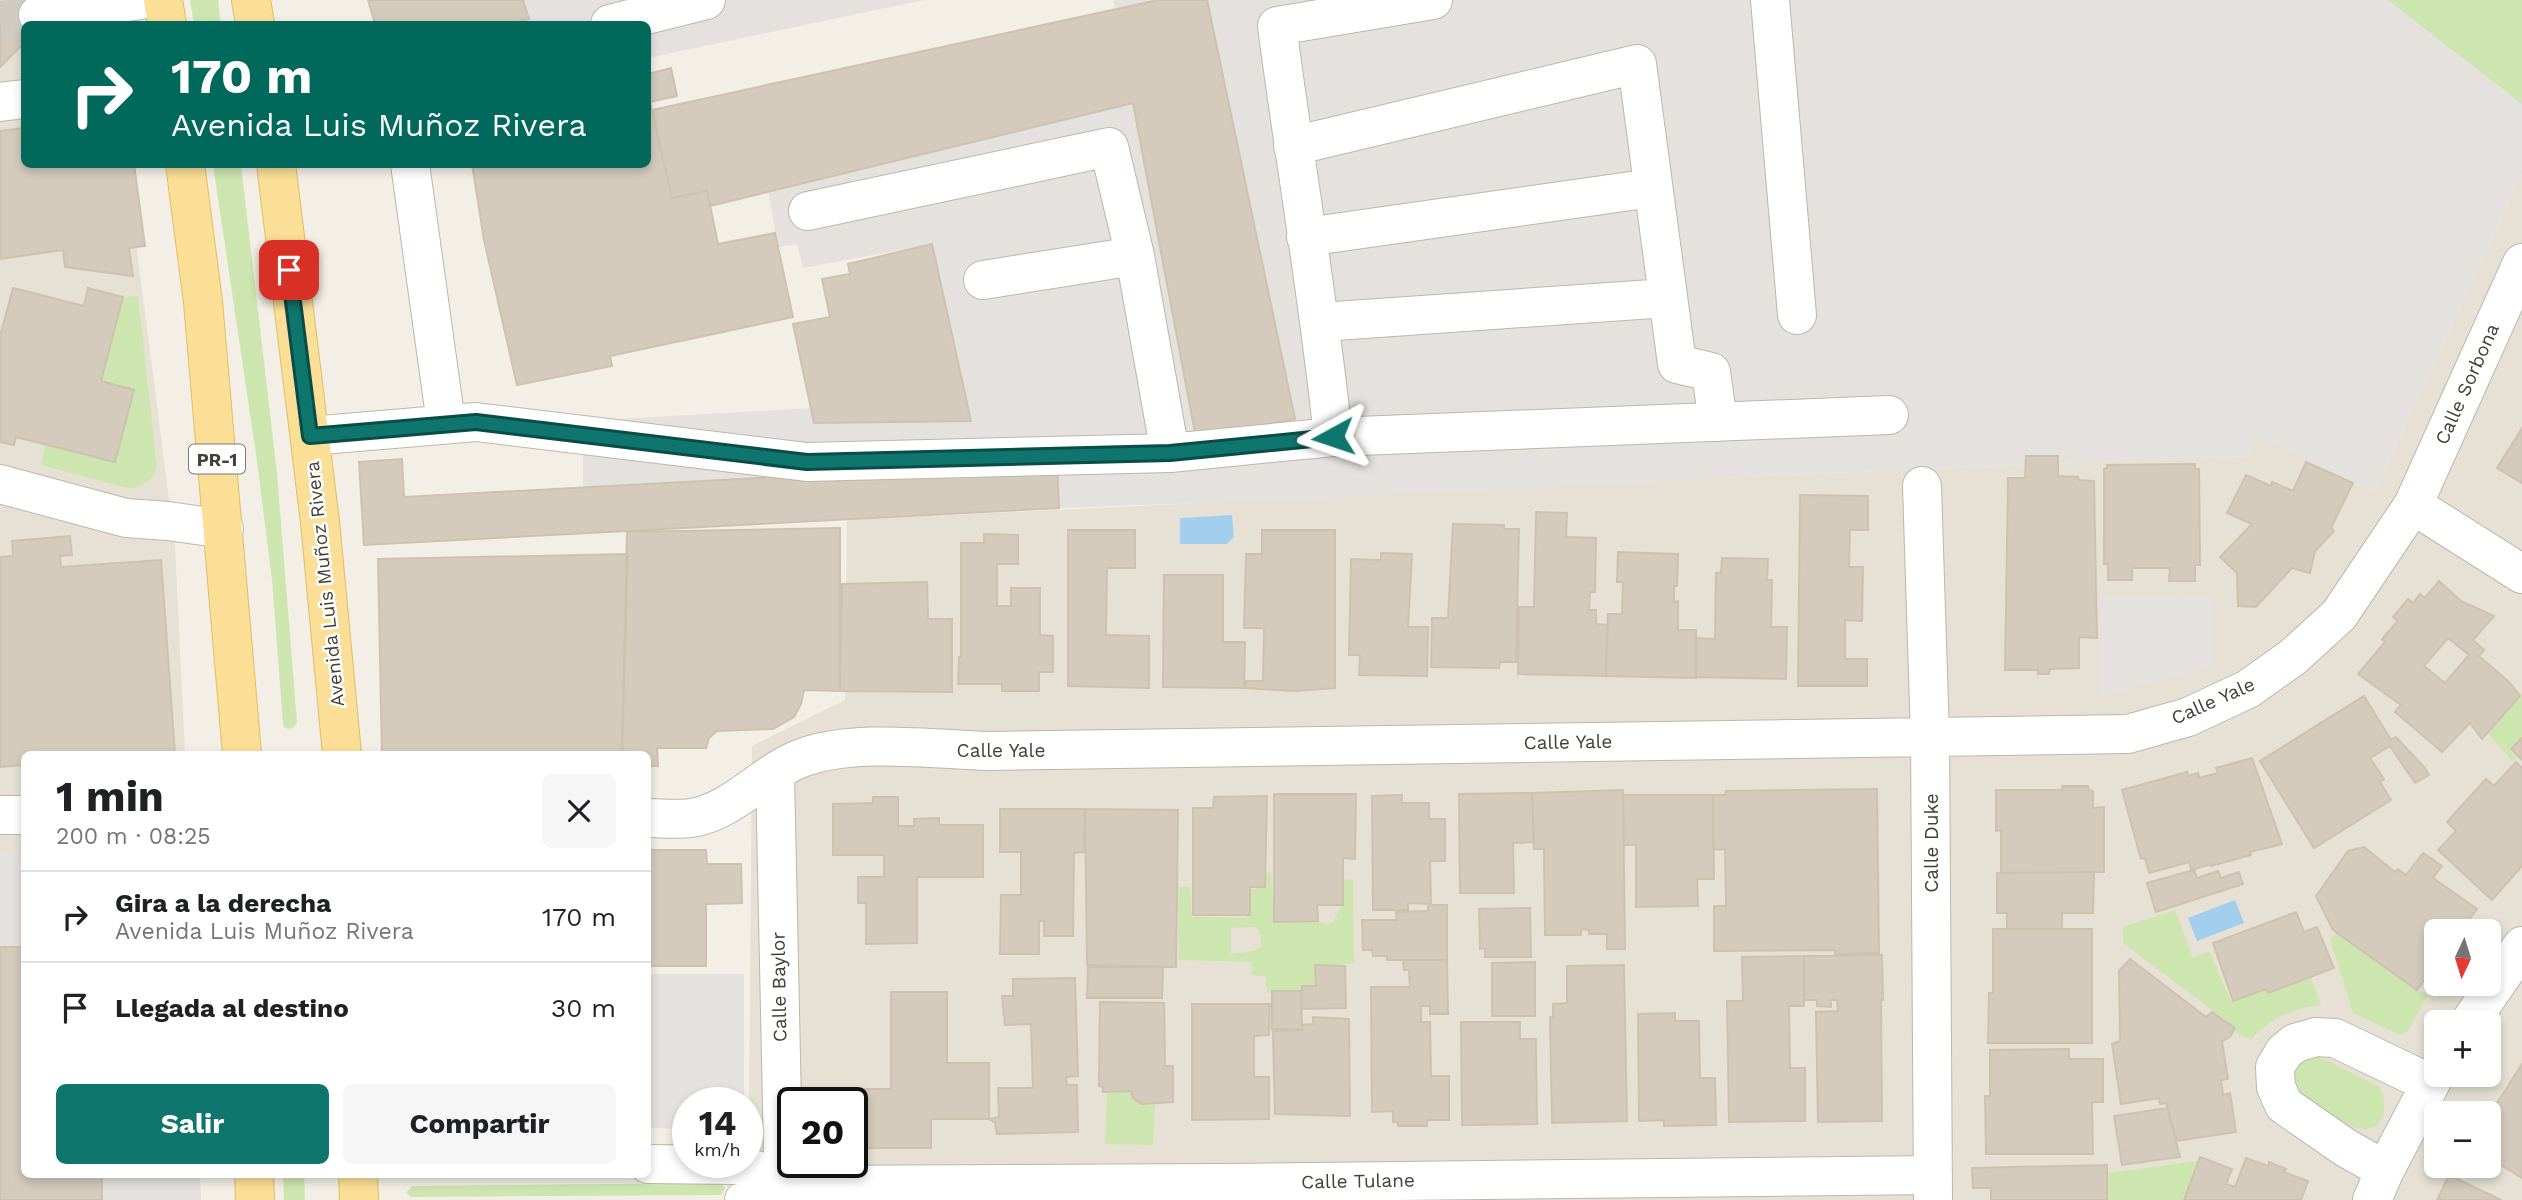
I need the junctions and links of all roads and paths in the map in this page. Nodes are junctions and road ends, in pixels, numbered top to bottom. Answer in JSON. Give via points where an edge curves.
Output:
{"nodes":[{"id":1,"x":141,"y":0,"type":"edge"},
{"id":2,"x":163,"y":0,"type":"edge"},
{"id":3,"x":251,"y":0,"type":"edge"},
{"id":4,"x":706,"y":0,"type":"edge"},
{"id":5,"x":1433,"y":0,"type":"edge"},
{"id":6,"x":1769,"y":0,"type":"edge"},
{"id":7,"x":38,"y":15,"type":"tunnel mouth"},
{"id":8,"x":166,"y":21,"type":"edge"},
{"id":9,"x":254,"y":21,"type":"edge"},
{"id":10,"x":622,"y":21,"type":"edge"},
{"id":11,"x":1293,"y":146,"type":"junction"},
{"id":12,"x":186,"y":168,"type":"edge"},
{"id":13,"x":276,"y":168,"type":"edge"},
{"id":14,"x":411,"y":168,"type":"edge"},
{"id":15,"x":1653,"y":188,"type":"junction"},
{"id":16,"x":808,"y":211,"type":"dead end"},
{"id":17,"x":1306,"y":237,"type":"junction"},
{"id":18,"x":1135,"y":256,"type":"junction"},
{"id":19,"x":2522,"y":263,"type":"edge"},
{"id":20,"x":983,"y":280,"type":"dead end"},
{"id":21,"x":1667,"y":298,"type":"junction"},
{"id":22,"x":1797,"y":315,"type":"dead end"},
{"id":23,"x":1321,"y":322,"type":"junction"},
{"id":24,"x":1889,"y":415,"type":"dead end"},
{"id":25,"x":1718,"y":422,"type":"junction"},
{"id":26,"x":446,"y":424,"type":"junction"},
{"id":27,"x":310,"y":436,"type":"junction"},
{"id":28,"x":1333,"y":437,"type":"junction"},
{"id":29,"x":1170,"y":453,"type":"junction"},
{"id":30,"x":0,"y":484,"type":"edge"},
{"id":31,"x":1922,"y":486,"type":"dead end"},
{"id":32,"x":2413,"y":505,"type":"junction"},
{"id":33,"x":224,"y":529,"type":"junction"},
{"id":34,"x":2522,"y":574,"type":"edge"},
{"id":35,"x":1930,"y":736,"type":"junction"},
{"id":36,"x":242,"y":751,"type":"edge"},
{"id":37,"x":342,"y":751,"type":"edge"},
{"id":38,"x":775,"y":774,"type":"junction"},
{"id":39,"x":21,"y":814,"type":"edge"},
{"id":40,"x":0,"y":815,"type":"edge"},
{"id":41,"x":651,"y":818,"type":"edge"},
{"id":42,"x":2522,"y":946,"type":"edge"},
{"id":43,"x":2478,"y":1010,"type":"edge"},
{"id":44,"x":2424,"y":1075,"type":"edge"},
{"id":45,"x":2427,"y":1087,"type":"edge"},
{"id":46,"x":651,"y":1164,"type":"edge"},
{"id":47,"x":254,"y":1178,"type":"edge"},
{"id":48,"x":358,"y":1178,"type":"edge"},
{"id":49,"x":2378,"y":1185,"type":"edge"},
{"id":50,"x":1933,"y":1187,"type":"edge"},
{"id":51,"x":1218,"y":1191,"type":"edge"},
{"id":52,"x":784,"y":1192,"type":"edge"},
{"id":53,"x":255,"y":1200,"type":"edge"},
{"id":54,"x":359,"y":1200,"type":"edge"},
{"id":55,"x":744,"y":1200,"type":"edge"}],
"edges":[{"from":1,"to":7,"type":"street"},
{"from":2,"to":8,"type":"main road"},
{"from":3,"to":9,"type":"main road"},
{"from":4,"to":10,"type":"street"},
{"from":5,"to":11,"type":"street","via":[[1277,26]]},
{"from":6,"to":22,"type":"street"},
{"from":11,"to":15,"type":"street","via":[[1637,64]]},
{"from":11,"to":17,"type":"street"},
{"from":12,"to":33,"type":"main road","number":"PR-1"},
{"from":13,"to":27,"type":"main road","name":"Avenida Luis Muñoz Rivera"},
{"from":14,"to":26,"type":"street"},
{"from":15,"to":17,"type":"street"},
{"from":15,"to":21,"type":"street"},
{"from":16,"to":18,"type":"street","via":[[1109,147]]},
{"from":17,"to":23,"type":"street"},
{"from":18,"to":20,"type":"street"},
{"from":18,"to":29,"type":"street"},
{"from":19,"to":32,"type":"street","name":"Calle Sorbona"},
{"from":21,"to":23,"type":"street"},
{"from":21,"to":25,"type":"street","via":[[1677,364],[1711,372]]},
{"from":23,"to":28,"type":"street"},
{"from":24,"to":25,"type":"street"},
{"from":25,"to":28,"type":"street"},
{"from":26,"to":27,"type":"street"},
{"from":26,"to":29,"type":"street","via":[[476,422],[807,462]]},
{"from":27,"to":37,"type":"main road","name":"Avenida Luis Muñoz Rivera"},
{"from":28,"to":29,"type":"street"},
{"from":30,"to":33,"type":"street","via":[[126,518]]},
{"from":31,"to":35,"type":"street","name":"Calle Duke"},
{"from":32,"to":34,"type":"street"},
{"from":32,"to":35,"type":"street","name":"Calle Yale","via":[[2339,615],[2293,657],[2248,689],[2188,717],[2128,734]]},
{"from":33,"to":36,"type":"main road","number":"PR-1"},
{"from":35,"to":38,"type":"street","name":"Calle Yale","via":[[987,751],[853,748],[827,750]]},
{"from":35,"to":50,"type":"street","name":"Calle Duke"},
{"from":38,"to":41,"type":"street","name":"Calle Yale","via":[[719,809],[691,818]]},
{"from":38,"to":52,"type":"street","name":"Calle Baylor"},
{"from":39,"to":40,"type":"street"},
{"from":42,"to":43,"type":"street"},
{"from":44,"to":49,"type":"street","via":[[2335,1038],[2316,1037],[2295,1043],[2275,1068],[2276,1087],[2284,1105],[2346,1148]]},
{"from":45,"to":49,"type":"street"},
{"from":46,"to":52,"type":"street","name":"Calle Tulane","via":[[736,1165],[756,1170]]},
{"from":47,"to":53,"type":"main road"},
{"from":48,"to":54,"type":"main road"},
{"from":50,"to":51,"type":"street","name":"Calle Tulane"},
{"from":51,"to":52,"type":"street","name":"Calle Tulane"},
{"from":52,"to":55,"type":"street","name":"Calle Tulane"}]}
